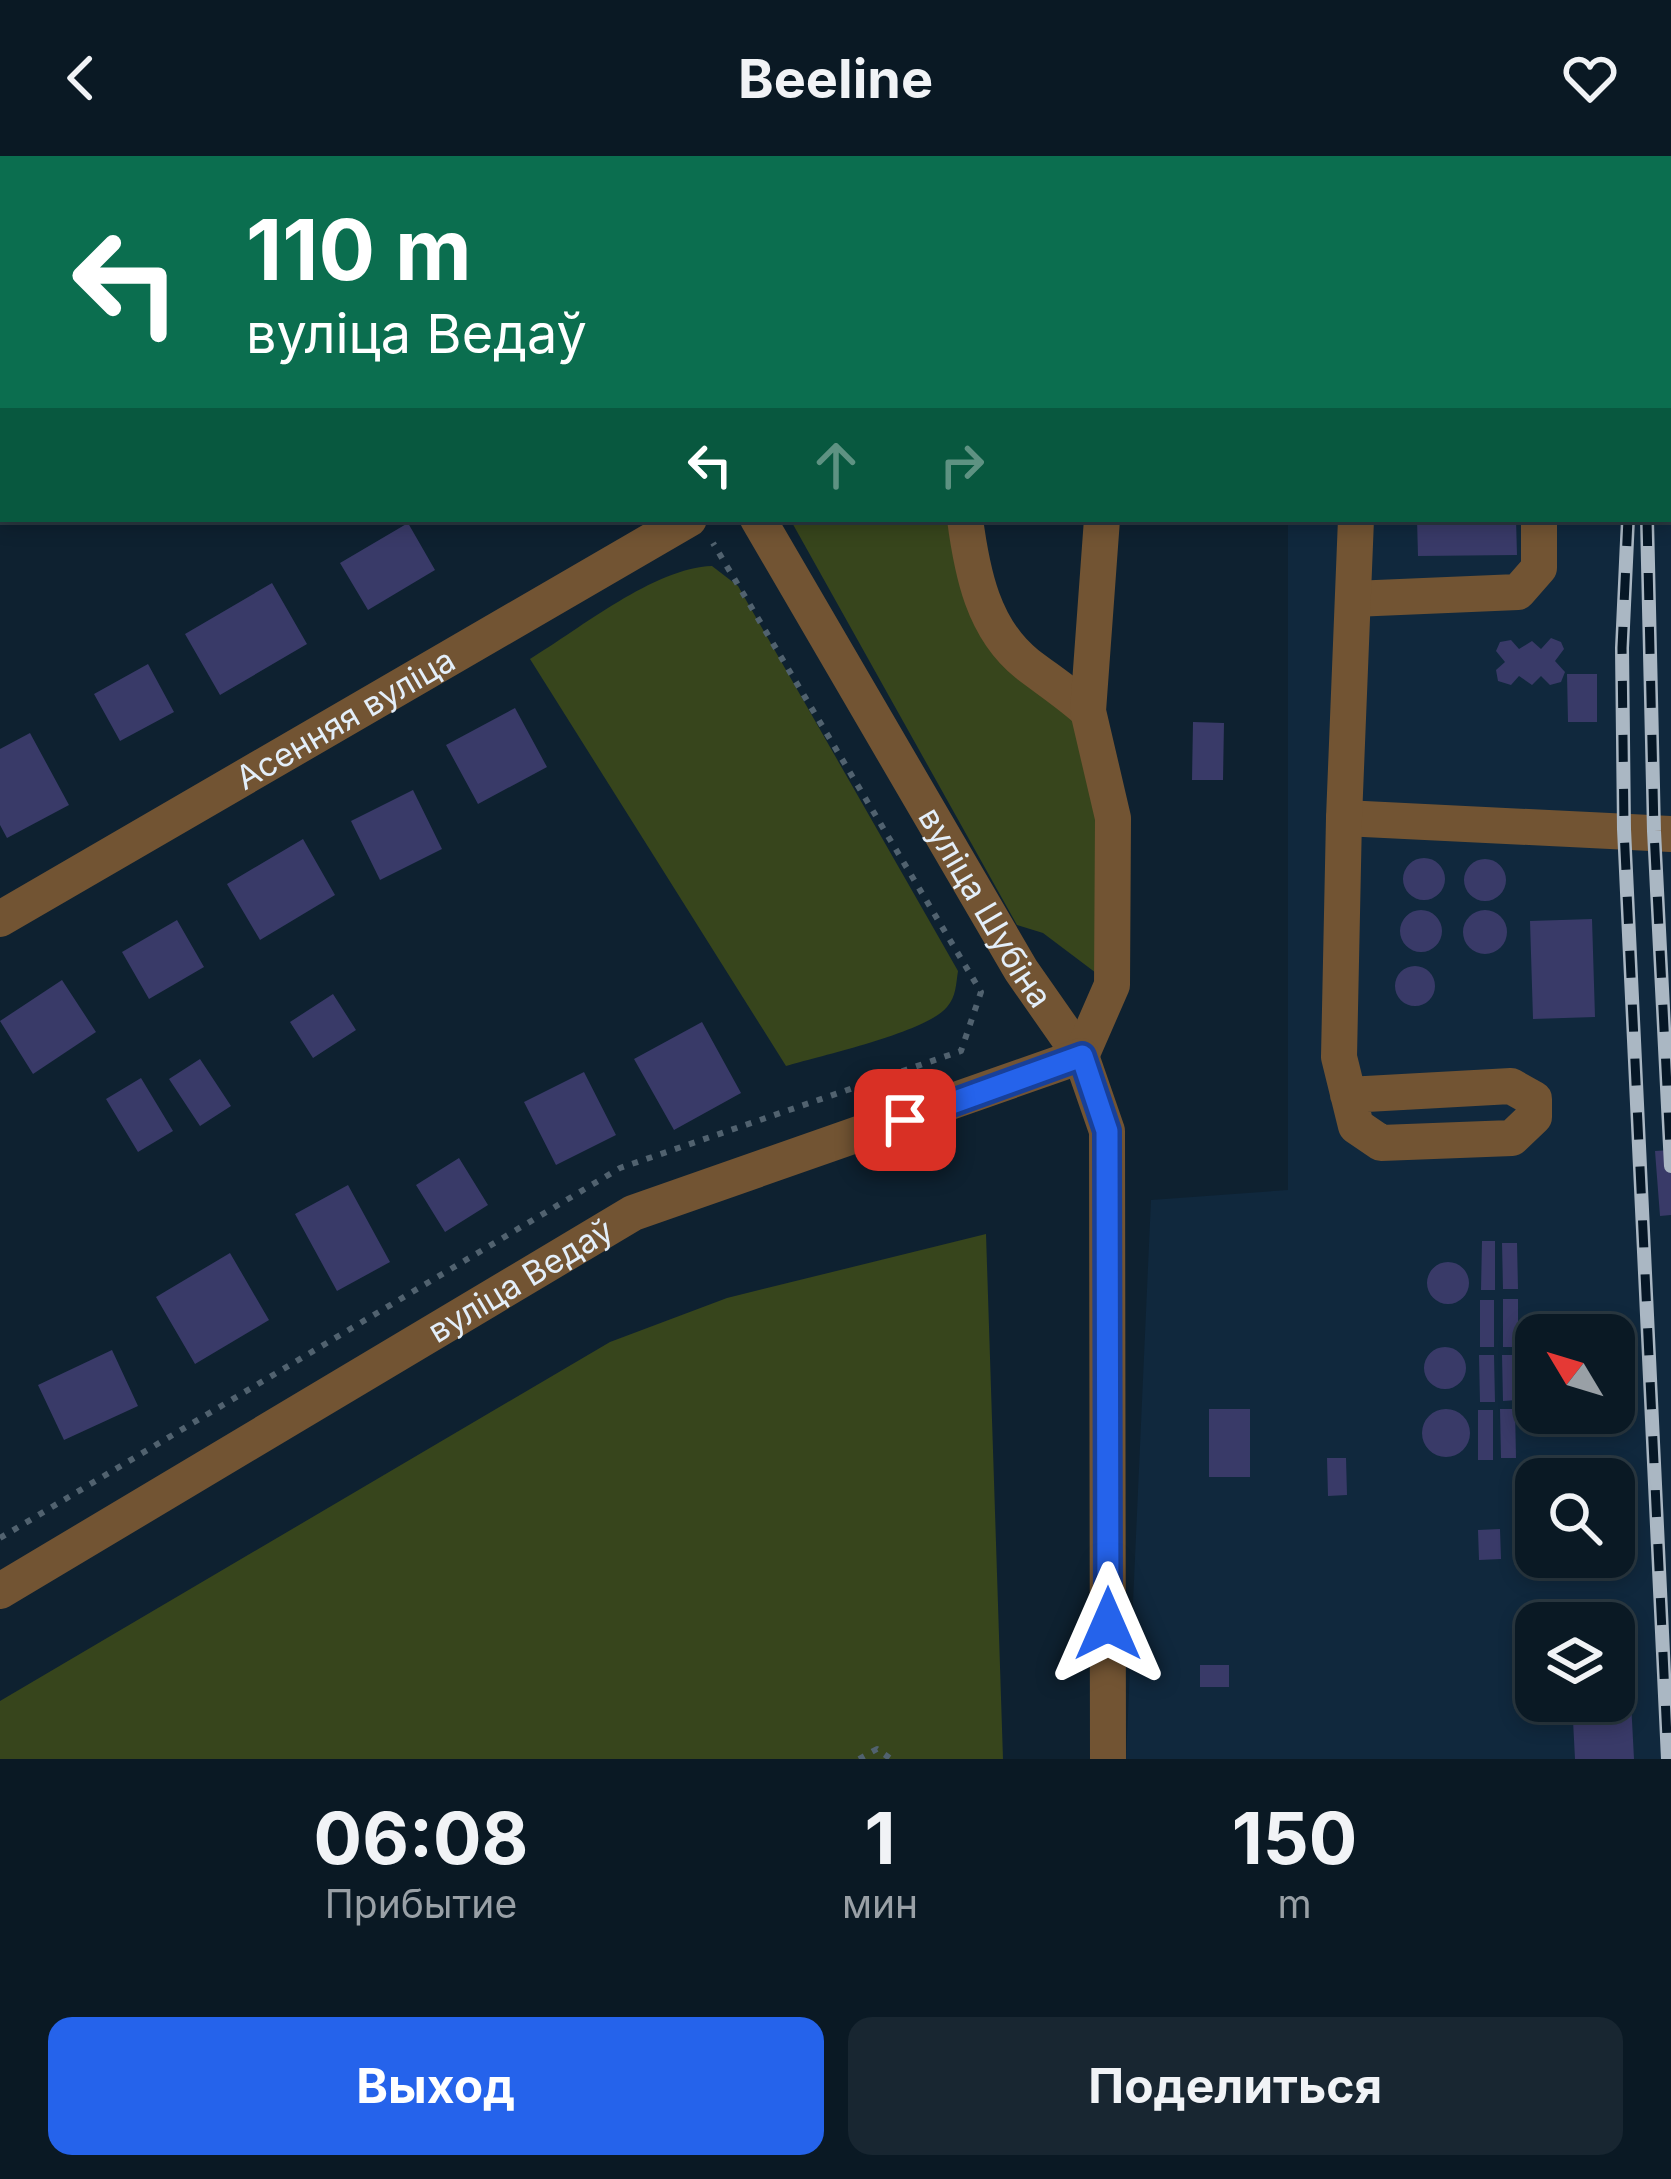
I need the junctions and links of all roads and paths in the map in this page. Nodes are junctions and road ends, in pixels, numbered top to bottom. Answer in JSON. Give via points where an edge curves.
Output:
{"nodes":[{"id":1,"x":760,"y":522,"type":"edge"},
{"id":2,"x":965,"y":522,"type":"edge"},
{"id":3,"x":1102,"y":522,"type":"edge"},
{"id":4,"x":1356,"y":522,"type":"edge"},
{"id":5,"x":1539,"y":522,"type":"edge"},
{"id":6,"x":700,"y":529,"type":"edge"},
{"id":7,"x":1353,"y":599,"type":"junction"},
{"id":8,"x":1088,"y":711,"type":"junction"},
{"id":9,"x":1344,"y":818,"type":"junction"},
{"id":10,"x":1671,"y":834,"type":"edge"},
{"id":11,"x":0,"y":919,"type":"edge"},
{"id":12,"x":1082,"y":1056,"type":"junction"},
{"id":13,"x":1348,"y":1095,"type":"dead end"},
{"id":14,"x":0,"y":1538,"type":"edge"},
{"id":15,"x":0,"y":1592,"type":"edge"},
{"id":16,"x":859,"y":1759,"type":"edge"},
{"id":17,"x":891,"y":1759,"type":"edge"},
{"id":18,"x":1108,"y":1759,"type":"edge"}],
"edges":[{"from":1,"to":12,"type":"street","name":"вуліца Шубіна","via":[[1021,970]]},
{"from":2,"to":8,"type":"street","via":[[972,574],[994,627],[1024,662]]},
{"from":3,"to":8,"type":"street"},
{"from":4,"to":7,"type":"street"},
{"from":5,"to":7,"type":"street","via":[[1539,568],[1518,592]]},
{"from":6,"to":11,"type":"street","name":"Асенняя вуліца"},
{"from":6,"to":14,"type":"path","via":[[981,992],[961,1051],[620,1168]]},
{"from":7,"to":9,"type":"street"},
{"from":8,"to":12,"type":"street","via":[[1113,818],[1112,985]]},
{"from":9,"to":10,"type":"street"},
{"from":9,"to":13,"type":"street","via":[[1339,1058]]},
{"from":12,"to":15,"type":"street","name":"вуліца Ведаў","via":[[633,1213]]},
{"from":12,"to":18,"type":"street","name":"вуліца Шубіна","via":[[1107,1131]]},
{"from":16,"to":17,"type":"path","via":[[877,1750]]}]}
